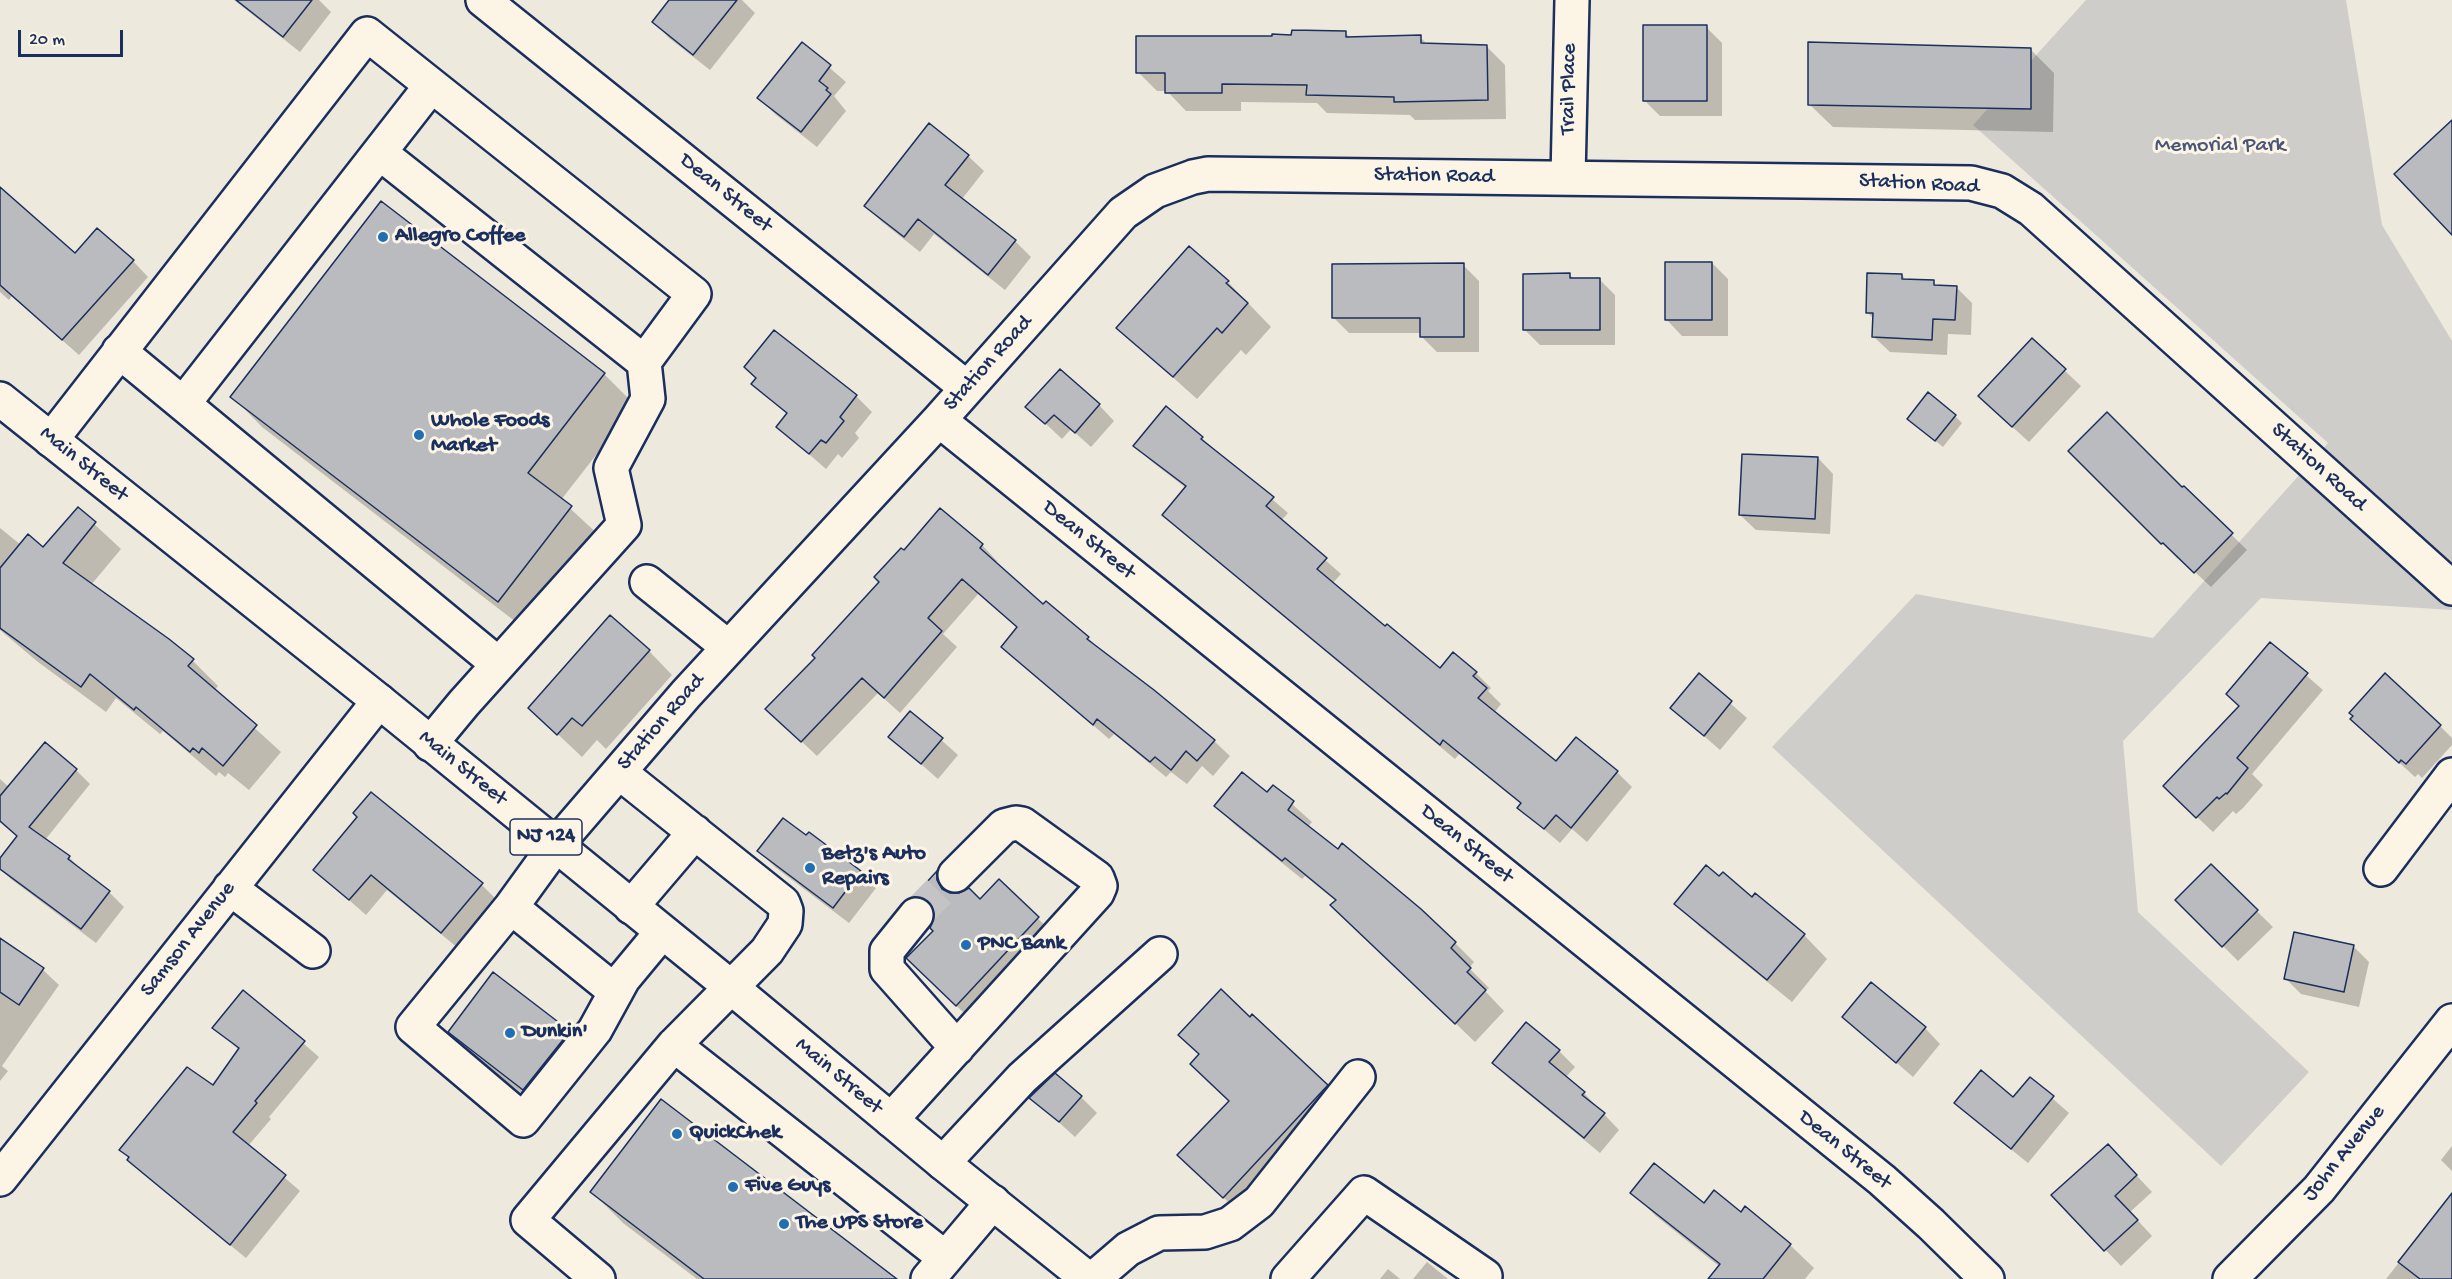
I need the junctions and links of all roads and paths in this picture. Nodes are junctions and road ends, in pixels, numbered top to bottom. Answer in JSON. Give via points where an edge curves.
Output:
{"nodes":[{"id":1,"x":483,"y":0,"type":"edge"},
{"id":2,"x":1572,"y":0,"type":"edge"},
{"id":3,"x":431,"y":86,"type":"junction"},
{"id":4,"x":380,"y":153,"type":"junction"},
{"id":5,"x":1568,"y":178,"type":"junction"},
{"id":6,"x":119,"y":351,"type":"junction"},
{"id":7,"x":644,"y":362,"type":"junction"},
{"id":8,"x":968,"y":388,"type":"junction"},
{"id":9,"x":0,"y":399,"type":"edge"},
{"id":10,"x":183,"y":404,"type":"junction"},
{"id":11,"x":939,"y":420,"type":"junction"},
{"id":12,"x":51,"y":440,"type":"junction"},
{"id":13,"x":647,"y":582,"type":"dead end"},
{"id":14,"x":2452,"y":588,"type":"edge"},
{"id":15,"x":728,"y":647,"type":"junction"},
{"id":16,"x":498,"y":664,"type":"junction"},
{"id":17,"x":379,"y":701,"type":"junction"},
{"id":18,"x":430,"y":744,"type":"junction"},
{"id":19,"x":619,"y":772,"type":"junction"},
{"id":20,"x":2452,"y":775,"type":"edge"},
{"id":21,"x":694,"y":832,"type":"junction"},
{"id":22,"x":556,"y":845,"type":"junction"},
{"id":23,"x":2381,"y":869,"type":"dead end"},
{"id":24,"x":955,"y":875,"type":"tunnel mouth"},
{"id":25,"x":231,"y":888,"type":"junction"},
{"id":26,"x":510,"y":907,"type":"junction"},
{"id":27,"x":631,"y":907,"type":"junction"},
{"id":28,"x":916,"y":915,"type":"tunnel mouth"},
{"id":29,"x":662,"y":932,"type":"junction"},
{"id":30,"x":313,"y":951,"type":"dead end"},
{"id":31,"x":1160,"y":954,"type":"dead end"},
{"id":32,"x":732,"y":988,"type":"junction"},
{"id":33,"x":616,"y":992,"type":"junction"},
{"id":34,"x":2452,"y":1021,"type":"edge"},
{"id":35,"x":674,"y":1045,"type":"junction"},
{"id":36,"x":957,"y":1048,"type":"junction"},
{"id":37,"x":1358,"y":1077,"type":"dead end"},
{"id":38,"x":891,"y":1120,"type":"junction"},
{"id":39,"x":943,"y":1163,"type":"junction"},
{"id":40,"x":0,"y":1179,"type":"edge"},
{"id":41,"x":993,"y":1202,"type":"junction"},
{"id":42,"x":936,"y":1268,"type":"edge"},
{"id":43,"x":1485,"y":1276,"type":"dead end"},
{"id":44,"x":598,"y":1279,"type":"edge"},
{"id":45,"x":1090,"y":1279,"type":"edge"},
{"id":46,"x":1288,"y":1279,"type":"edge"},
{"id":47,"x":1987,"y":1279,"type":"edge"},
{"id":48,"x":2230,"y":1279,"type":"edge"}],
"edges":[{"from":1,"to":8,"type":"street","name":"Dean Street"},
{"from":2,"to":5,"type":"street","name":"Trail Place"},
{"from":3,"to":4,"type":"street"},
{"from":3,"to":6,"type":"street","via":[[367,34]]},
{"from":3,"to":7,"type":"street","via":[[694,294]]},
{"from":4,"to":7,"type":"street"},
{"from":4,"to":10,"type":"street"},
{"from":5,"to":8,"type":"street","name":"Station Road","via":[[1208,174],[1193,177],[1155,191],[1123,213]]},
{"from":5,"to":14,"type":"street","name":"Station Road","via":[[1971,183],[2002,191],[2031,209]]},
{"from":6,"to":10,"type":"street"},
{"from":6,"to":12,"type":"street"},
{"from":7,"to":16,"type":"street","via":[[648,399],[611,468],[624,525]]},
{"from":8,"to":11,"type":"street","name":"Station Road"},
{"from":9,"to":12,"type":"street","name":"Main Street","number":"NJ 124"},
{"from":10,"to":16,"type":"street"},
{"from":11,"to":15,"type":"street","name":"Station Road"},
{"from":11,"to":47,"type":"street","name":"Dean Street","via":[[1882,1180]]},
{"from":12,"to":17,"type":"street","name":"Main Street","number":"NJ 124"},
{"from":13,"to":15,"type":"street"},
{"from":15,"to":19,"type":"street","name":"Station Road"},
{"from":16,"to":18,"type":"street"},
{"from":17,"to":18,"type":"street","name":"Main Street","number":"NJ 124"},
{"from":17,"to":25,"type":"street","name":"Samson Avenue"},
{"from":18,"to":22,"type":"street","name":"Main Street","number":"NJ 124"},
{"from":19,"to":21,"type":"street"},
{"from":19,"to":22,"type":"street","name":"Station Road"},
{"from":20,"to":23,"type":"street"},
{"from":21,"to":27,"type":"street"},
{"from":21,"to":32,"type":"street","via":[[783,903],[786,911],[785,924],[767,951]]},
{"from":22,"to":26,"type":"street","name":"Station Road"},
{"from":22,"to":27,"type":"street","name":"Main Street","number":"NJ 124"},
{"from":24,"to":36,"type":"street","via":[[1004,826],[1016,823],[1097,878],[1100,886]]},
{"from":25,"to":30,"type":"street"},
{"from":25,"to":40,"type":"street","name":"Samson Avenue"},
{"from":26,"to":33,"type":"street"},
{"from":26,"to":33,"type":"street","name":"Station Road","via":[[413,1027],[523,1120],[596,1030]]},
{"from":27,"to":29,"type":"street","name":"Main Street","number":"NJ 124"},
{"from":28,"to":36,"type":"street","via":[[886,951],[887,969]]},
{"from":29,"to":32,"type":"street","name":"Main Street","number":"NJ 124"},
{"from":29,"to":33,"type":"street"},
{"from":31,"to":39,"type":"street","via":[[1022,1078]]},
{"from":32,"to":35,"type":"street"},
{"from":32,"to":38,"type":"street","name":"Main Street","number":"NJ 124"},
{"from":34,"to":48,"type":"street","name":"John Avenue","via":[[2319,1189]]},
{"from":35,"to":42,"type":"street"},
{"from":35,"to":44,"type":"street","via":[[528,1220]]},
{"from":36,"to":38,"type":"street"},
{"from":37,"to":45,"type":"street","via":[[1258,1202],[1230,1224],[1205,1232],[1159,1233],[1128,1249]]},
{"from":38,"to":39,"type":"street","name":"Main Street","number":"NJ 124"},
{"from":39,"to":41,"type":"street","name":"Main Street","number":"NJ 124"},
{"from":41,"to":42,"type":"street"},
{"from":41,"to":45,"type":"street","name":"Main Street","number":"NJ 124"},
{"from":43,"to":46,"type":"street","via":[[1364,1194]]}]}
